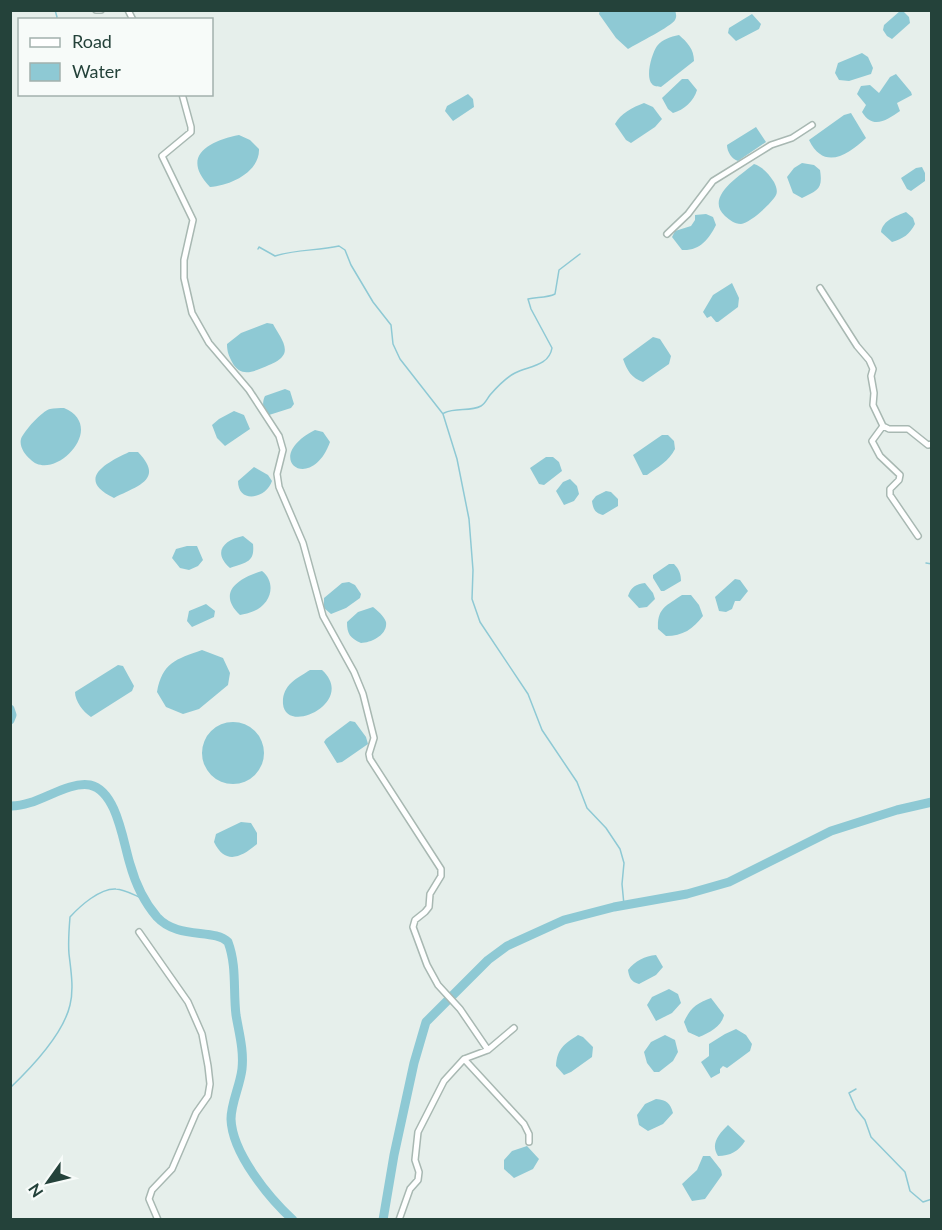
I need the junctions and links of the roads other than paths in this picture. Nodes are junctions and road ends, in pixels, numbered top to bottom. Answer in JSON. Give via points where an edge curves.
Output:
{"nodes":[{"id":1,"x":96,"y":10,"type":"edge"},
{"id":2,"x":101,"y":10,"type":"edge"},
{"id":3,"x":183,"y":96,"type":"edge"},
{"id":4,"x":812,"y":125,"type":"dead end"},
{"id":5,"x":667,"y":234,"type":"dead end"},
{"id":6,"x":820,"y":288,"type":"dead end"},
{"id":7,"x":883,"y":426,"type":"junction"},
{"id":8,"x":932,"y":444,"type":"edge"},
{"id":9,"x":918,"y":536,"type":"dead end"},
{"id":10,"x":139,"y":932,"type":"dead end"},
{"id":11,"x":514,"y":1028,"type":"dead end"},
{"id":12,"x":488,"y":1050,"type":"junction"},
{"id":13,"x":464,"y":1059,"type":"junction"},
{"id":14,"x":529,"y":1142,"type":"dead end"},
{"id":15,"x":158,"y":1220,"type":"edge"},
{"id":16,"x":399,"y":1220,"type":"edge"}],
"edges":[{"from":1,"to":2,"type":"street"},
{"from":3,"to":12,"type":"street","via":[[191,132],[162,156],[193,220],[183,260],[192,313],[209,343],[249,390],[279,436],[283,450],[277,474],[279,488],[303,543],[323,615],[363,694],[374,738],[370,759],[441,868],[429,907],[413,927],[438,985]]},
{"from":4,"to":5,"type":"street","via":[[713,181]]},
{"from":6,"to":7,"type":"street","via":[[869,360],[873,369],[873,405]]},
{"from":7,"to":8,"type":"street","via":[[908,429]]},
{"from":7,"to":9,"type":"street","via":[[872,441],[880,456],[900,475],[890,495]]},
{"from":10,"to":15,"type":"street","via":[[188,1002],[201,1034],[209,1075],[208,1096],[196,1113],[172,1169],[152,1190],[149,1199]]},
{"from":11,"to":12,"type":"street"},
{"from":12,"to":13,"type":"street"},
{"from":13,"to":14,"type":"street","via":[[524,1124],[530,1134]]},
{"from":13,"to":16,"type":"street","via":[[444,1081],[418,1132],[418,1180],[410,1189]]}]}
